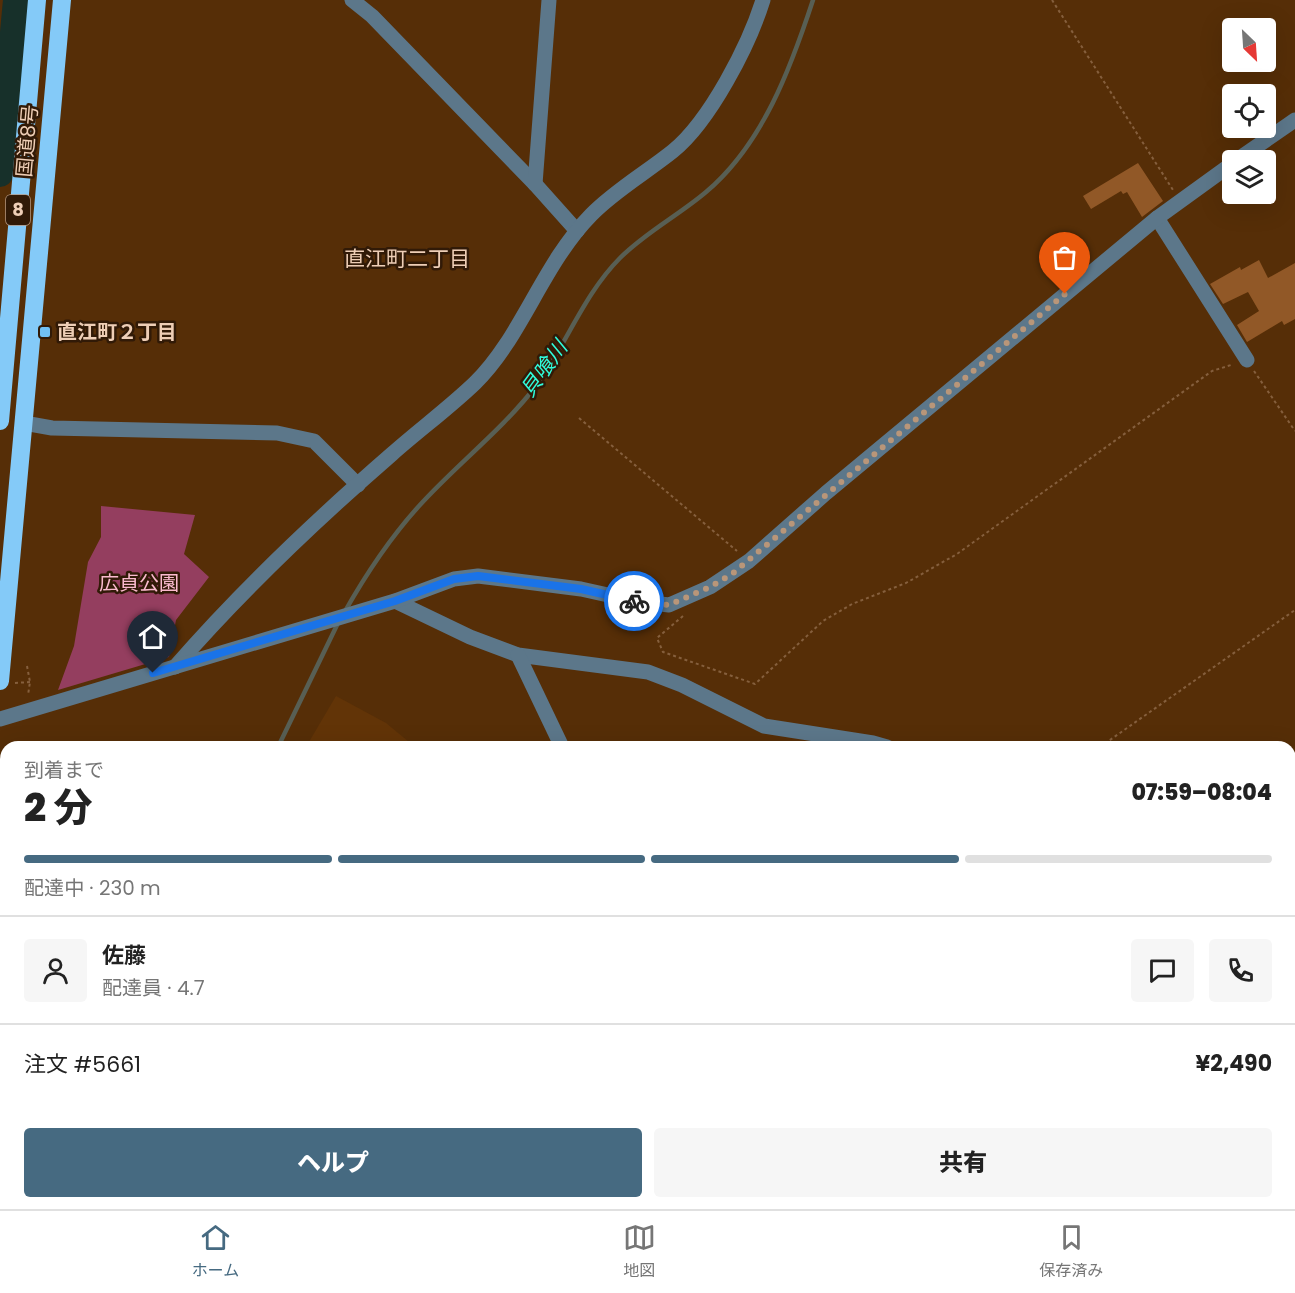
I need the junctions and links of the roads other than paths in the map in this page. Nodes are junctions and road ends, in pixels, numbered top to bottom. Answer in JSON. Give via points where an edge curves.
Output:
{"nodes":[{"id":1,"x":37,"y":0,"type":"edge"},
{"id":2,"x":62,"y":0,"type":"edge"},
{"id":3,"x":352,"y":0,"type":"edge"},
{"id":4,"x":549,"y":0,"type":"edge"},
{"id":5,"x":763,"y":0,"type":"edge"},
{"id":6,"x":1295,"y":120,"type":"edge"},
{"id":7,"x":1252,"y":150,"type":"edge"},
{"id":8,"x":1222,"y":171,"type":"edge"},
{"id":9,"x":536,"y":184,"type":"junction"},
{"id":10,"x":1157,"y":218,"type":"junction"},
{"id":11,"x":577,"y":231,"type":"junction"},
{"id":12,"x":1247,"y":360,"type":"road end"},
{"id":13,"x":0,"y":421,"type":"edge"},
{"id":14,"x":24,"y":423,"type":"junction"},
{"id":15,"x":358,"y":485,"type":"junction"},
{"id":16,"x":392,"y":601,"type":"junction"},
{"id":17,"x":518,"y":656,"type":"junction"},
{"id":18,"x":175,"y":667,"type":"junction"},
{"id":19,"x":0,"y":681,"type":"edge"},
{"id":20,"x":0,"y":719,"type":"edge"},
{"id":21,"x":559,"y":741,"type":"edge"},
{"id":22,"x":852,"y":741,"type":"edge"}],
"edges":[{"from":1,"to":13,"type":"highway","name":"国道8号","number":"8"},
{"from":2,"to":14,"type":"highway","name":"国道8号","number":"8"},
{"from":3,"to":9,"type":"street"},
{"from":4,"to":9,"type":"street"},
{"from":5,"to":11,"type":"street","via":[[756,22],[700,123],[675,149],[592,213]]},
{"from":6,"to":7,"type":"street"},
{"from":8,"to":10,"type":"street"},
{"from":9,"to":11,"type":"street"},
{"from":10,"to":12,"type":"street"},
{"from":10,"to":16,"type":"street","via":[[748,561],[710,587],[669,605],[478,576],[454,579]]},
{"from":11,"to":15,"type":"street","via":[[563,246],[496,358],[476,382]]},
{"from":14,"to":15,"type":"street","via":[[52,428],[277,433],[314,441]]},
{"from":14,"to":19,"type":"highway","name":"国道8号","number":"8"},
{"from":15,"to":18,"type":"street","via":[[222,612]]},
{"from":16,"to":17,"type":"street"},
{"from":16,"to":18,"type":"street"},
{"from":17,"to":21,"type":"street"},
{"from":17,"to":22,"type":"street","via":[[648,672],[764,726]]},
{"from":18,"to":20,"type":"street"}]}
